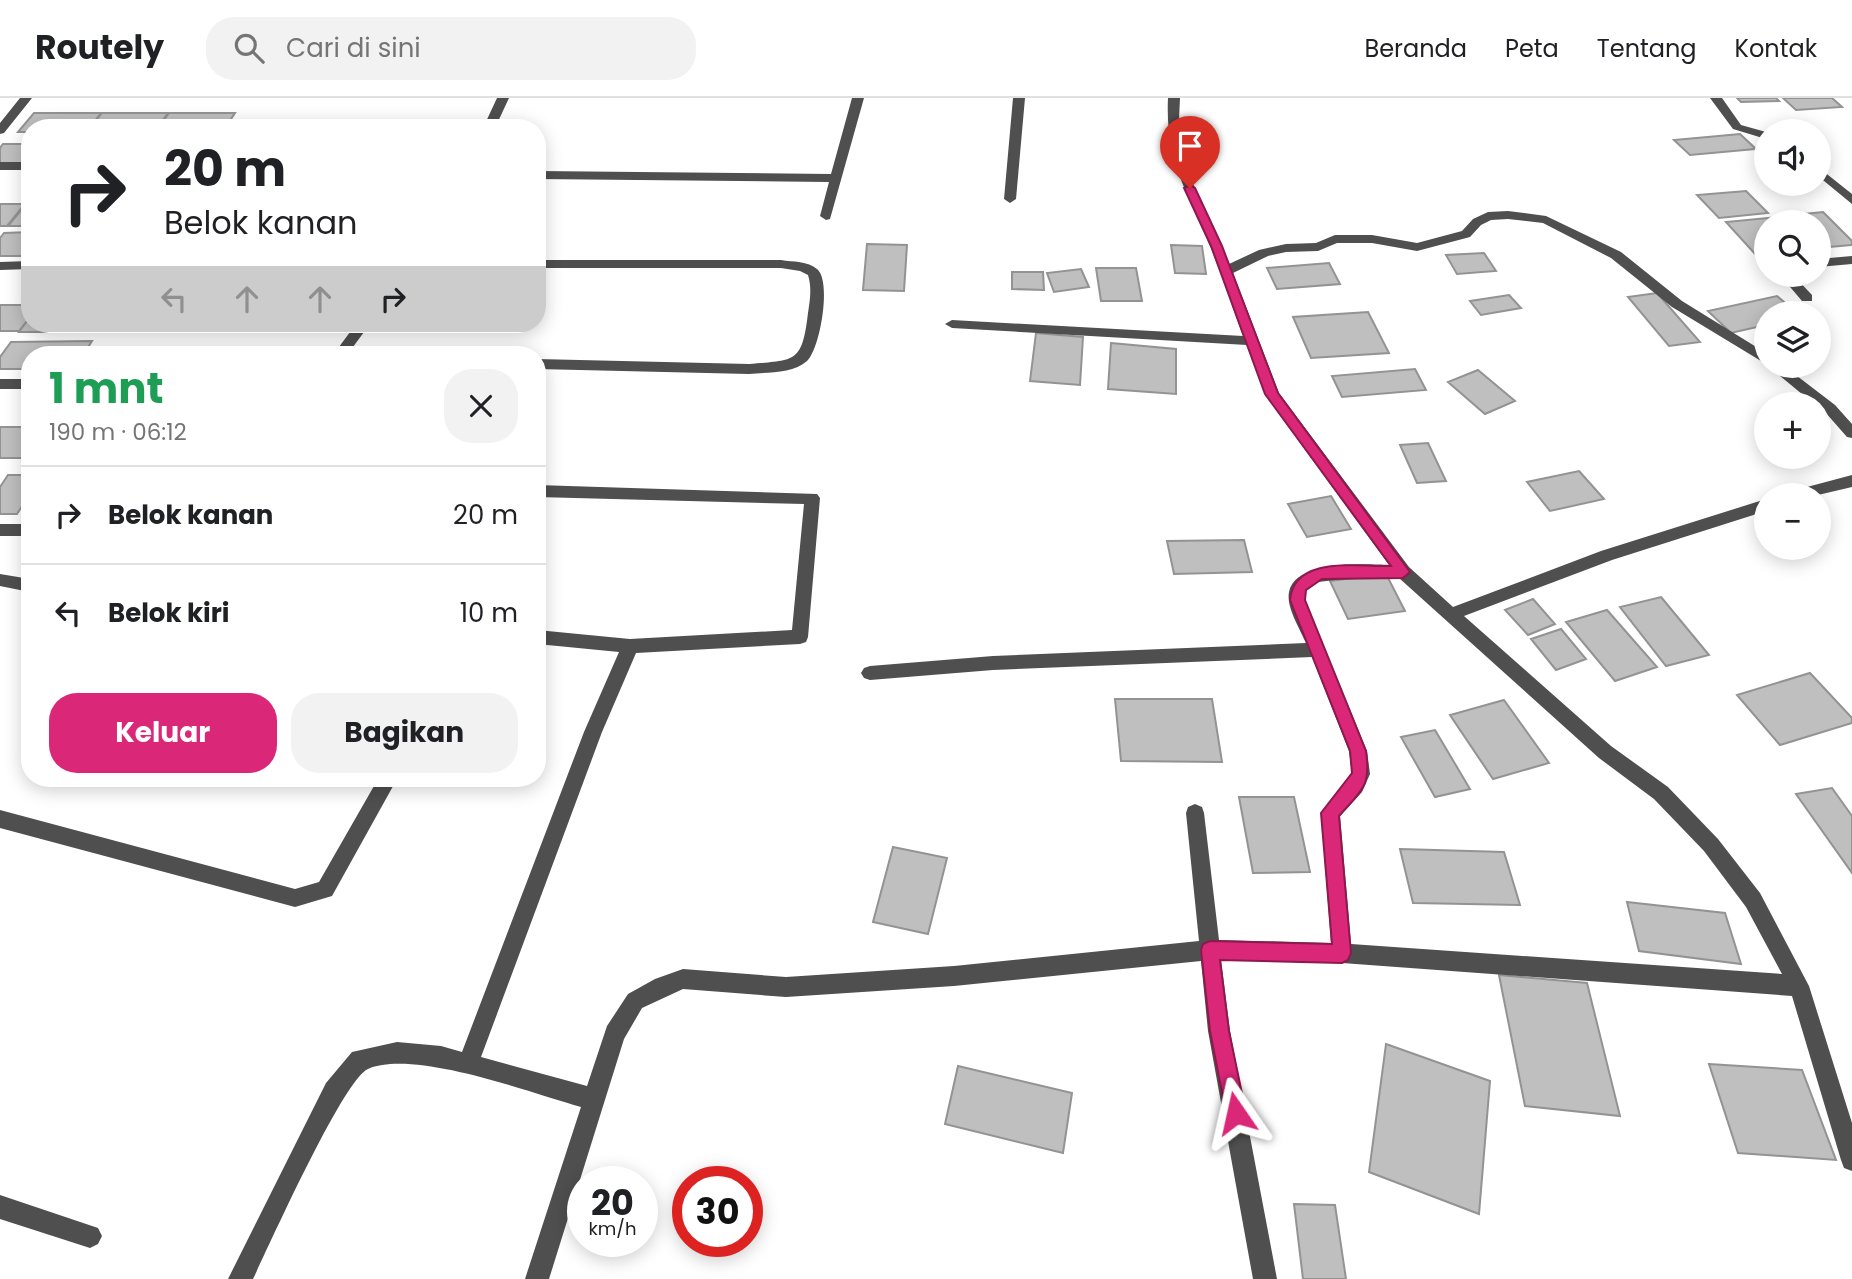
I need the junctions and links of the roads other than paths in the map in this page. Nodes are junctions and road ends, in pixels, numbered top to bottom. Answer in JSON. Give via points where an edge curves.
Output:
{"nodes":[{"id":1,"x":26,"y":98,"type":"edge"},
{"id":2,"x":503,"y":98,"type":"edge"},
{"id":3,"x":858,"y":98,"type":"edge"},
{"id":4,"x":1019,"y":98,"type":"edge"},
{"id":5,"x":1174,"y":98,"type":"edge"},
{"id":6,"x":1716,"y":98,"type":"edge"},
{"id":7,"x":493,"y":119,"type":"edge"},
{"id":8,"x":0,"y":131,"type":"edge"},
{"id":9,"x":1754,"y":132,"type":"edge"},
{"id":10,"x":0,"y":166,"type":"edge"},
{"id":11,"x":21,"y":166,"type":"edge"},
{"id":12,"x":546,"y":175,"type":"edge"},
{"id":13,"x":835,"y":178,"type":"junction"},
{"id":14,"x":1831,"y":181,"type":"edge"},
{"id":15,"x":1010,"y":199,"type":"dead end"},
{"id":16,"x":1852,"y":200,"type":"edge"},
{"id":17,"x":826,"y":216,"type":"dead end"},
{"id":18,"x":1852,"y":260,"type":"edge"},
{"id":19,"x":1831,"y":262,"type":"edge"},
{"id":20,"x":546,"y":264,"type":"edge"},
{"id":21,"x":0,"y":265,"type":"edge"},
{"id":22,"x":21,"y":265,"type":"edge"},
{"id":23,"x":1225,"y":271,"type":"junction"},
{"id":24,"x":1797,"y":287,"type":"edge"},
{"id":25,"x":1807,"y":298,"type":"dead end"},
{"id":26,"x":952,"y":324,"type":"dead end"},
{"id":27,"x":1252,"y":341,"type":"junction"},
{"id":28,"x":1754,"y":352,"type":"edge"},
{"id":29,"x":546,"y":364,"type":"edge"},
{"id":30,"x":1790,"y":378,"type":"edge"},
{"id":31,"x":0,"y":384,"type":"edge"},
{"id":32,"x":21,"y":384,"type":"edge"},
{"id":33,"x":1852,"y":433,"type":"edge"},
{"id":34,"x":1852,"y":481,"type":"edge"},
{"id":35,"x":1831,"y":486,"type":"edge"},
{"id":36,"x":546,"y":491,"type":"edge"},
{"id":37,"x":1754,"y":509,"type":"edge"},
{"id":38,"x":0,"y":530,"type":"edge"},
{"id":39,"x":21,"y":530,"type":"edge"},
{"id":40,"x":1403,"y":572,"type":"junction"},
{"id":41,"x":0,"y":580,"type":"edge"},
{"id":42,"x":21,"y":584,"type":"edge"},
{"id":43,"x":1452,"y":614,"type":"junction"},
{"id":44,"x":546,"y":638,"type":"edge"},
{"id":45,"x":630,"y":646,"type":"junction"},
{"id":46,"x":1316,"y":650,"type":"junction"},
{"id":47,"x":870,"y":673,"type":"dead end"},
{"id":48,"x":383,"y":787,"type":"edge"},
{"id":49,"x":1195,"y":813,"type":"dead end"},
{"id":50,"x":0,"y":820,"type":"edge"},
{"id":51,"x":1210,"y":950,"type":"junction"},
{"id":52,"x":1342,"y":953,"type":"junction"},
{"id":53,"x":1800,"y":986,"type":"junction"},
{"id":54,"x":468,"y":1064,"type":"junction"},
{"id":55,"x":593,"y":1099,"type":"junction"},
{"id":56,"x":1852,"y":1160,"type":"edge"},
{"id":57,"x":0,"y":1207,"type":"edge"},
{"id":58,"x":90,"y":1237,"type":"dead end"},
{"id":59,"x":240,"y":1279,"type":"edge"},
{"id":60,"x":537,"y":1279,"type":"edge"},
{"id":61,"x":1265,"y":1279,"type":"edge"}],
"edges":[{"from":1,"to":8,"type":"street"},
{"from":2,"to":7,"type":"street"},
{"from":3,"to":13,"type":"street"},
{"from":4,"to":15,"type":"street"},
{"from":5,"to":23,"type":"street","via":[[1181,170]]},
{"from":6,"to":9,"type":"street","via":[[1737,127]]},
{"from":10,"to":11,"type":"street"},
{"from":12,"to":13,"type":"street"},
{"from":13,"to":17,"type":"street"},
{"from":14,"to":16,"type":"street"},
{"from":18,"to":19,"type":"street"},
{"from":20,"to":29,"type":"street","via":[[781,264],[814,273],[818,285],[811,345],[801,359],[784,366]]},
{"from":21,"to":22,"type":"street"},
{"from":23,"to":27,"type":"street"},
{"from":23,"to":28,"type":"street","via":[[1264,253],[1318,247],[1335,239],[1372,239],[1417,247],[1466,234],[1488,216],[1546,220],[1616,255],[1677,304]]},
{"from":24,"to":25,"type":"street"},
{"from":26,"to":27,"type":"street"},
{"from":27,"to":40,"type":"street","via":[[1272,394]]},
{"from":30,"to":33,"type":"street"},
{"from":31,"to":32,"type":"street"},
{"from":34,"to":35,"type":"street"},
{"from":36,"to":45,"type":"street","via":[[812,498],[800,637]]},
{"from":37,"to":43,"type":"street","via":[[1607,555]]},
{"from":38,"to":39,"type":"street"},
{"from":40,"to":43,"type":"street"},
{"from":40,"to":46,"type":"street","via":[[1321,573],[1307,579],[1298,588],[1297,600]]},
{"from":41,"to":42,"type":"street"},
{"from":43,"to":53,"type":"street","via":[[1605,752],[1661,793],[1711,845],[1753,900]]},
{"from":44,"to":45,"type":"street"},
{"from":45,"to":54,"type":"street"},
{"from":46,"to":47,"type":"street","via":[[993,663]]},
{"from":46,"to":52,"type":"street","via":[[1358,751],[1361,774],[1330,813]]},
{"from":48,"to":50,"type":"street","via":[[325,889],[295,898]]},
{"from":49,"to":51,"type":"street"},
{"from":51,"to":52,"type":"street"},
{"from":51,"to":55,"type":"street","via":[[954,976],[786,987],[684,979],[635,1001],[615,1034]]},
{"from":51,"to":61,"type":"street","via":[[1219,1031]]},
{"from":52,"to":53,"type":"street"},
{"from":53,"to":56,"type":"street"},
{"from":54,"to":55,"type":"street"},
{"from":54,"to":59,"type":"street","via":[[397,1053],[360,1060],[334,1091]]},
{"from":55,"to":60,"type":"street"},
{"from":57,"to":58,"type":"street"}]}
